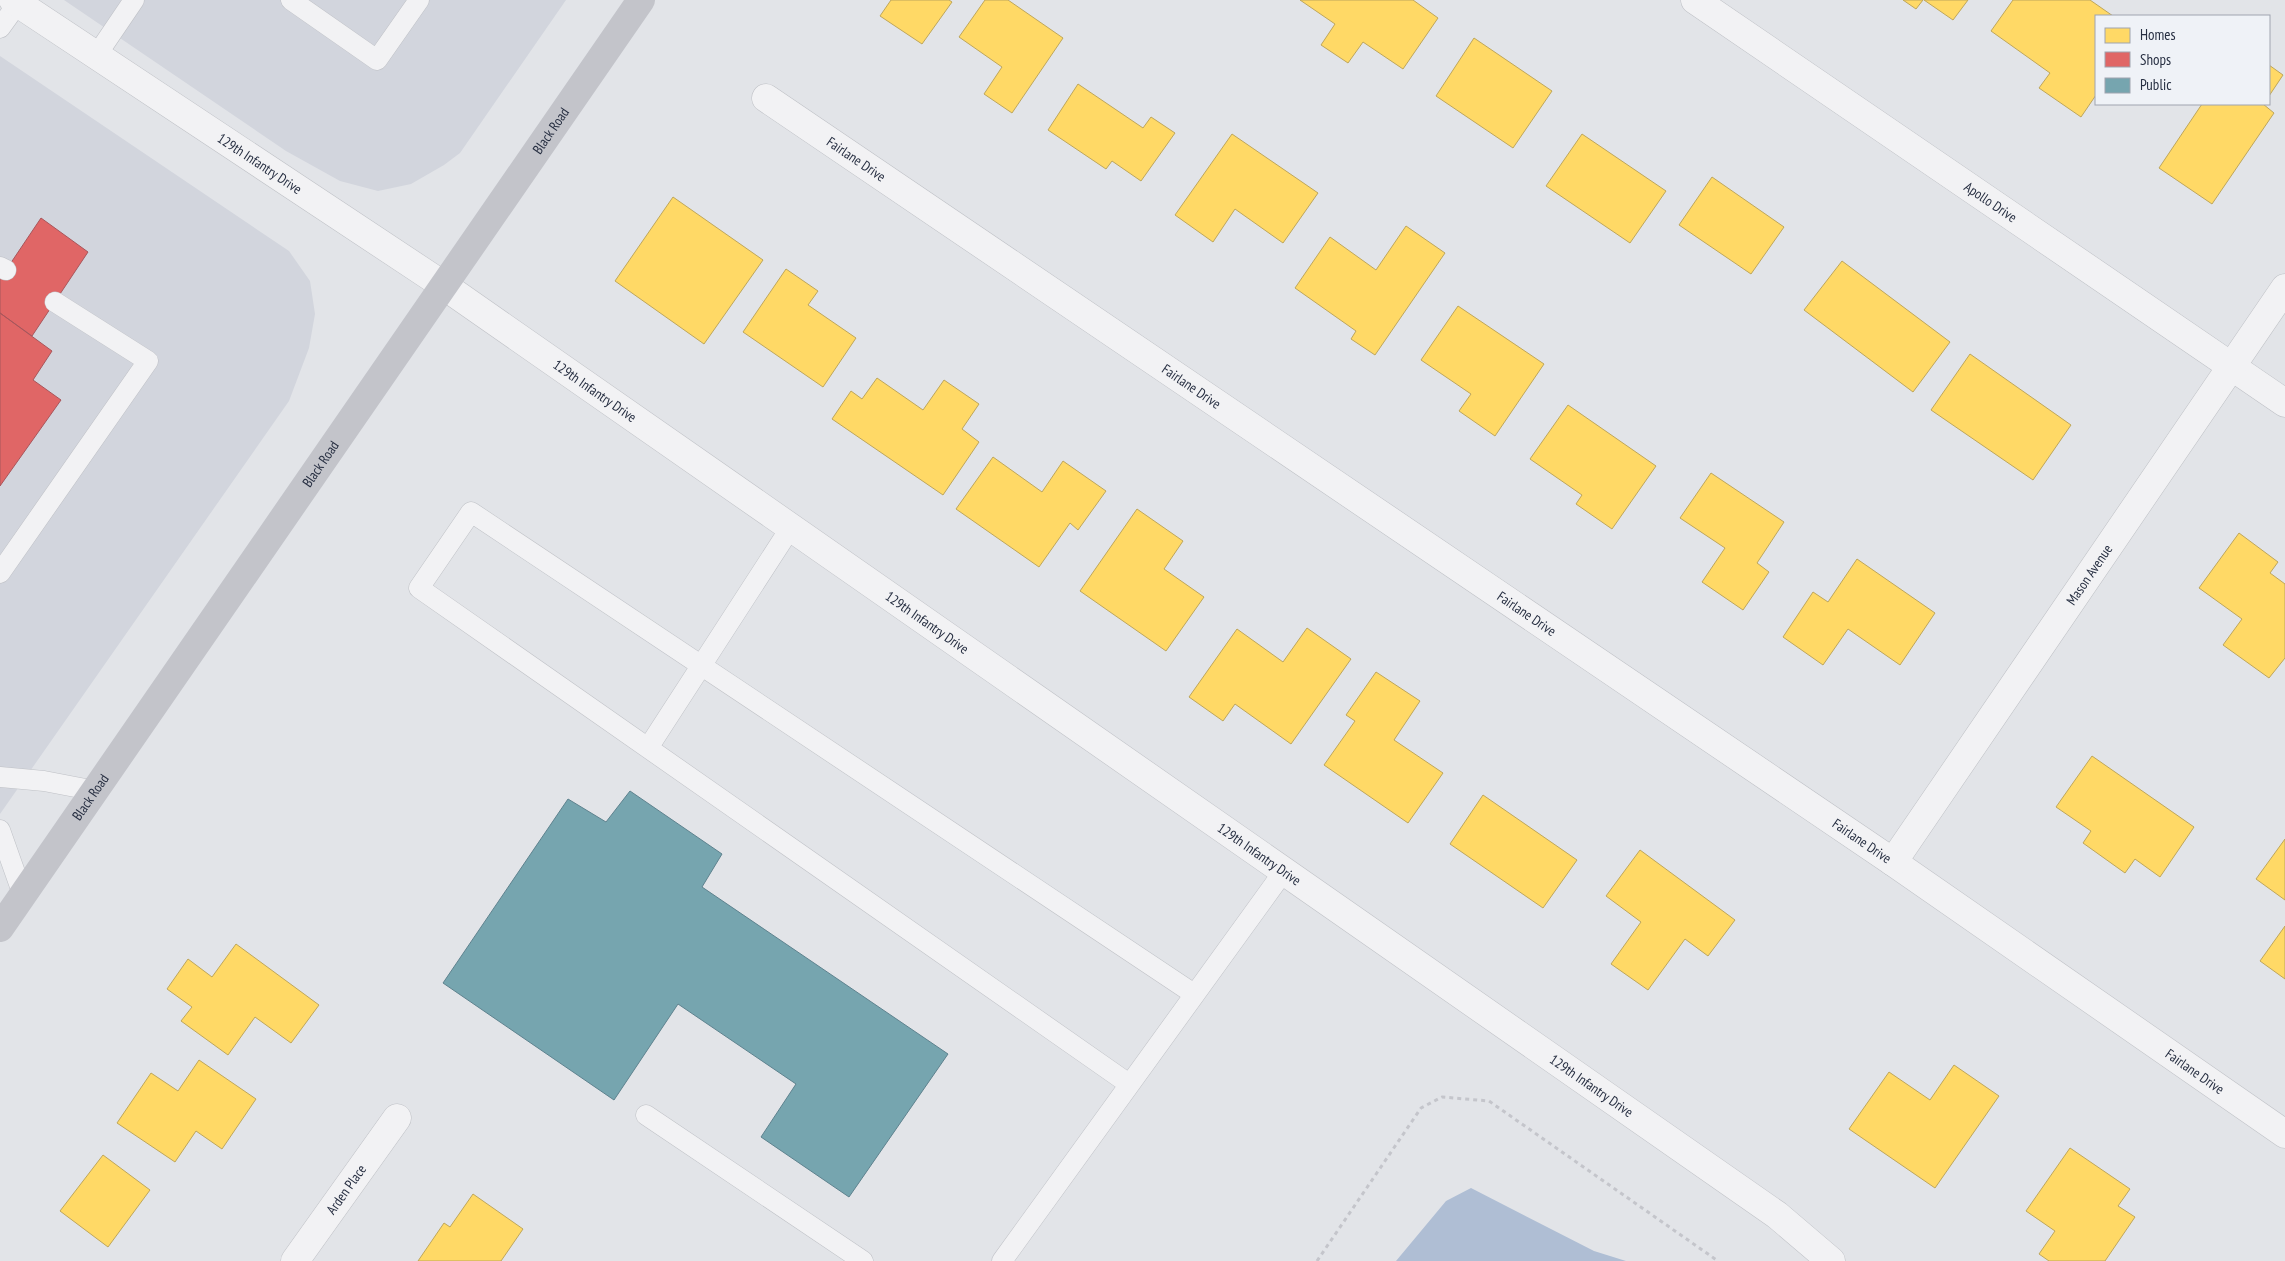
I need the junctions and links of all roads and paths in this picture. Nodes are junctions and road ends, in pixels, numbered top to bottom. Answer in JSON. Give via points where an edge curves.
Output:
{"nodes":[{"id":1,"x":134,"y":0,"type":"edge"},
{"id":2,"x":291,"y":0,"type":"edge"},
{"id":3,"x":419,"y":0,"type":"edge"},
{"id":4,"x":641,"y":0,"type":"edge"},
{"id":5,"x":1695,"y":0,"type":"edge"},
{"id":6,"x":15,"y":2,"type":"edge"},
{"id":7,"x":0,"y":28,"type":"edge"},
{"id":8,"x":96,"y":56,"type":"junction"},
{"id":9,"x":766,"y":98,"type":"dead end"},
{"id":10,"x":443,"y":285,"type":"junction"},
{"id":11,"x":2285,"y":288,"type":"edge"},
{"id":12,"x":55,"y":302,"type":"dead end"},
{"id":13,"x":2232,"y":367,"type":"junction"},
{"id":14,"x":2285,"y":403,"type":"edge"},
{"id":15,"x":791,"y":527,"type":"junction"},
{"id":16,"x":0,"y":573,"type":"edge"},
{"id":17,"x":701,"y":665,"type":"junction"},
{"id":18,"x":648,"y":748,"type":"junction"},
{"id":19,"x":0,"y":777,"type":"edge"},
{"id":20,"x":96,"y":790,"type":"junction"},
{"id":21,"x":0,"y":830,"type":"edge"},
{"id":22,"x":1893,"y":862,"type":"junction"},
{"id":23,"x":1284,"y":871,"type":"junction"},
{"id":24,"x":23,"y":895,"type":"junction"},
{"id":25,"x":0,"y":928,"type":"edge"},
{"id":26,"x":1194,"y":994,"type":"junction"},
{"id":27,"x":1129,"y":1084,"type":"junction"},
{"id":28,"x":646,"y":1115,"type":"dead end"},
{"id":29,"x":396,"y":1118,"type":"dead end"},
{"id":30,"x":2285,"y":1134,"type":"edge"},
{"id":31,"x":295,"y":1261,"type":"edge"},
{"id":32,"x":863,"y":1261,"type":"edge"},
{"id":33,"x":1002,"y":1261,"type":"edge"},
{"id":34,"x":1317,"y":1261,"type":"edge"},
{"id":35,"x":1718,"y":1261,"type":"edge"},
{"id":36,"x":1831,"y":1261,"type":"edge"}],
"edges":[{"from":1,"to":8,"type":"lane"},
{"from":2,"to":3,"type":"lane","via":[[376,60]]},
{"from":4,"to":10,"type":"main road","name":"Black Road"},
{"from":5,"to":13,"type":"street","name":"Apollo Drive"},
{"from":6,"to":7,"type":"lane"},
{"from":6,"to":8,"type":"street","name":"129th Infantry Drive"},
{"from":8,"to":10,"type":"street","name":"129th Infantry Drive"},
{"from":9,"to":22,"type":"street","name":"Fairlane Drive"},
{"from":10,"to":15,"type":"street","name":"129th Infantry Drive"},
{"from":10,"to":20,"type":"main road","name":"Black Road"},
{"from":11,"to":13,"type":"street","name":"Mason Avenue"},
{"from":12,"to":16,"type":"lane","via":[[148,360]]},
{"from":13,"to":14,"type":"street","name":"Apollo Drive"},
{"from":13,"to":22,"type":"street","name":"Mason Avenue"},
{"from":15,"to":17,"type":"lane"},
{"from":15,"to":23,"type":"street","name":"129th Infantry Drive"},
{"from":17,"to":18,"type":"lane"},
{"from":17,"to":18,"type":"lane","via":[[471,512],[419,588]]},
{"from":17,"to":26,"type":"lane"},
{"from":18,"to":27,"type":"lane"},
{"from":19,"to":20,"type":"lane"},
{"from":20,"to":24,"type":"main road","name":"Black Road"},
{"from":21,"to":24,"type":"lane"},
{"from":22,"to":30,"type":"street","name":"Fairlane Drive"},
{"from":23,"to":26,"type":"lane"},
{"from":23,"to":36,"type":"street","name":"129th Infantry Drive","via":[[1777,1215]]},
{"from":24,"to":25,"type":"main road","name":"Black Road"},
{"from":26,"to":27,"type":"lane"},
{"from":27,"to":33,"type":"lane"},
{"from":28,"to":32,"type":"lane"},
{"from":29,"to":31,"type":"street","name":"Arden Place"},
{"from":34,"to":35,"type":"path","via":[[1421,1108],[1442,1097],[1489,1101]]}]}
